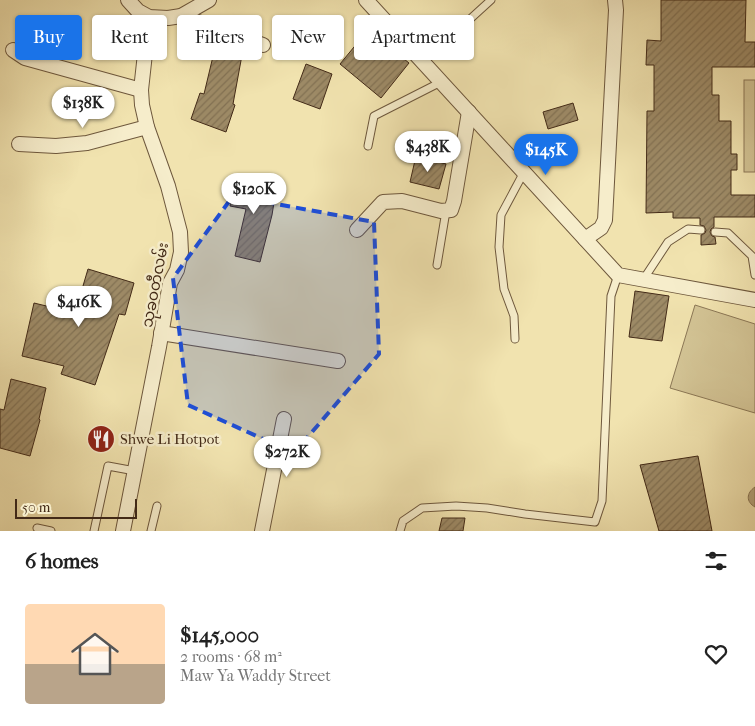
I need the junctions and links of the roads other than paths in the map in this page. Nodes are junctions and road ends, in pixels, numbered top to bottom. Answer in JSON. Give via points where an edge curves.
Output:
{"nodes":[{"id":1,"x":128,"y":0,"type":"edge"},
{"id":2,"x":209,"y":0,"type":"edge"},
{"id":3,"x":366,"y":0,"type":"edge"},
{"id":4,"x":491,"y":0,"type":"edge"},
{"id":5,"x":615,"y":0,"type":"edge"},
{"id":6,"x":146,"y":15,"type":"edge"},
{"id":7,"x":183,"y":15,"type":"edge"},
{"id":8,"x":13,"y":50,"type":"dead end"},
{"id":9,"x":145,"y":60,"type":"edge"},
{"id":10,"x":423,"y":62,"type":"junction"},
{"id":11,"x":441,"y":82,"type":"junction"},
{"id":12,"x":141,"y":90,"type":"junction"},
{"id":13,"x":469,"y":112,"type":"junction"},
{"id":14,"x":147,"y":127,"type":"junction"},
{"id":15,"x":19,"y":144,"type":"dead end"},
{"id":16,"x":368,"y":146,"type":"dead end"},
{"id":17,"x":524,"y":172,"type":"junction"},
{"id":18,"x":446,"y":210,"type":"junction"},
{"id":19,"x":356,"y":230,"type":"dead end"},
{"id":20,"x":701,"y":230,"type":"dead end"},
{"id":21,"x":715,"y":232,"type":"dead end"},
{"id":22,"x":585,"y":239,"type":"junction"},
{"id":23,"x":437,"y":265,"type":"dead end"},
{"id":24,"x":755,"y":275,"type":"edge"},
{"id":25,"x":618,"y":276,"type":"junction"},
{"id":26,"x":643,"y":280,"type":"junction"},
{"id":27,"x":755,"y":297,"type":"edge"},
{"id":28,"x":162,"y":333,"type":"junction"},
{"id":29,"x":515,"y":339,"type":"dead end"},
{"id":30,"x":338,"y":361,"type":"dead end"},
{"id":31,"x":284,"y":419,"type":"dead end"},
{"id":32,"x":135,"y":471,"type":"junction"},
{"id":33,"x":157,"y":506,"type":"dead end"},
{"id":34,"x":37,"y":528,"type":"dead end"},
{"id":35,"x":51,"y":531,"type":"edge"},
{"id":36,"x":94,"y":531,"type":"edge"},
{"id":37,"x":123,"y":531,"type":"edge"},
{"id":38,"x":151,"y":531,"type":"edge"},
{"id":39,"x":262,"y":531,"type":"edge"},
{"id":40,"x":400,"y":531,"type":"edge"}],
"edges":[{"from":1,"to":6,"type":"street"},
{"from":2,"to":7,"type":"street"},
{"from":3,"to":10,"type":"street"},
{"from":4,"to":10,"type":"lane"},
{"from":5,"to":22,"type":"street","via":[[605,220],[601,228]]},
{"from":8,"to":12,"type":"street","via":[[25,58]]},
{"from":9,"to":12,"type":"street","name":"သုခဝတီလမ်း"},
{"from":10,"to":11,"type":"street"},
{"from":11,"to":13,"type":"street"},
{"from":11,"to":16,"type":"lane","via":[[374,116]]},
{"from":12,"to":14,"type":"street","name":"သုခဝတီလမ်း"},
{"from":13,"to":17,"type":"street"},
{"from":13,"to":18,"type":"street","via":[[454,201],[451,210]]},
{"from":14,"to":15,"type":"street","via":[[86,143],[56,146]]},
{"from":14,"to":28,"type":"street","name":"သုခဝတီလမ်း","via":[[180,232],[181,252],[170,283]]},
{"from":17,"to":22,"type":"street"},
{"from":17,"to":29,"type":"lane","via":[[501,215],[499,248],[504,289],[514,316]]},
{"from":18,"to":19,"type":"street","via":[[383,202]]},
{"from":18,"to":23,"type":"lane"},
{"from":20,"to":26,"type":"lane","via":[[688,229],[668,242]]},
{"from":21,"to":24,"type":"lane","via":[[728,233],[752,256]]},
{"from":22,"to":25,"type":"street"},
{"from":25,"to":26,"type":"street"},
{"from":25,"to":40,"type":"lane","via":[[611,296],[602,501],[595,522],[456,506],[422,508],[403,521]]},
{"from":26,"to":27,"type":"street"},
{"from":28,"to":30,"type":"street"},
{"from":28,"to":32,"type":"street","name":"သုခဝတီလမ်း"},
{"from":31,"to":39,"type":"street"},
{"from":32,"to":36,"type":"lane","via":[[108,466]]},
{"from":32,"to":37,"type":"street","name":"သုခဝတီလမ်း"},
{"from":33,"to":38,"type":"lane"},
{"from":34,"to":35,"type":"lane"}]}
